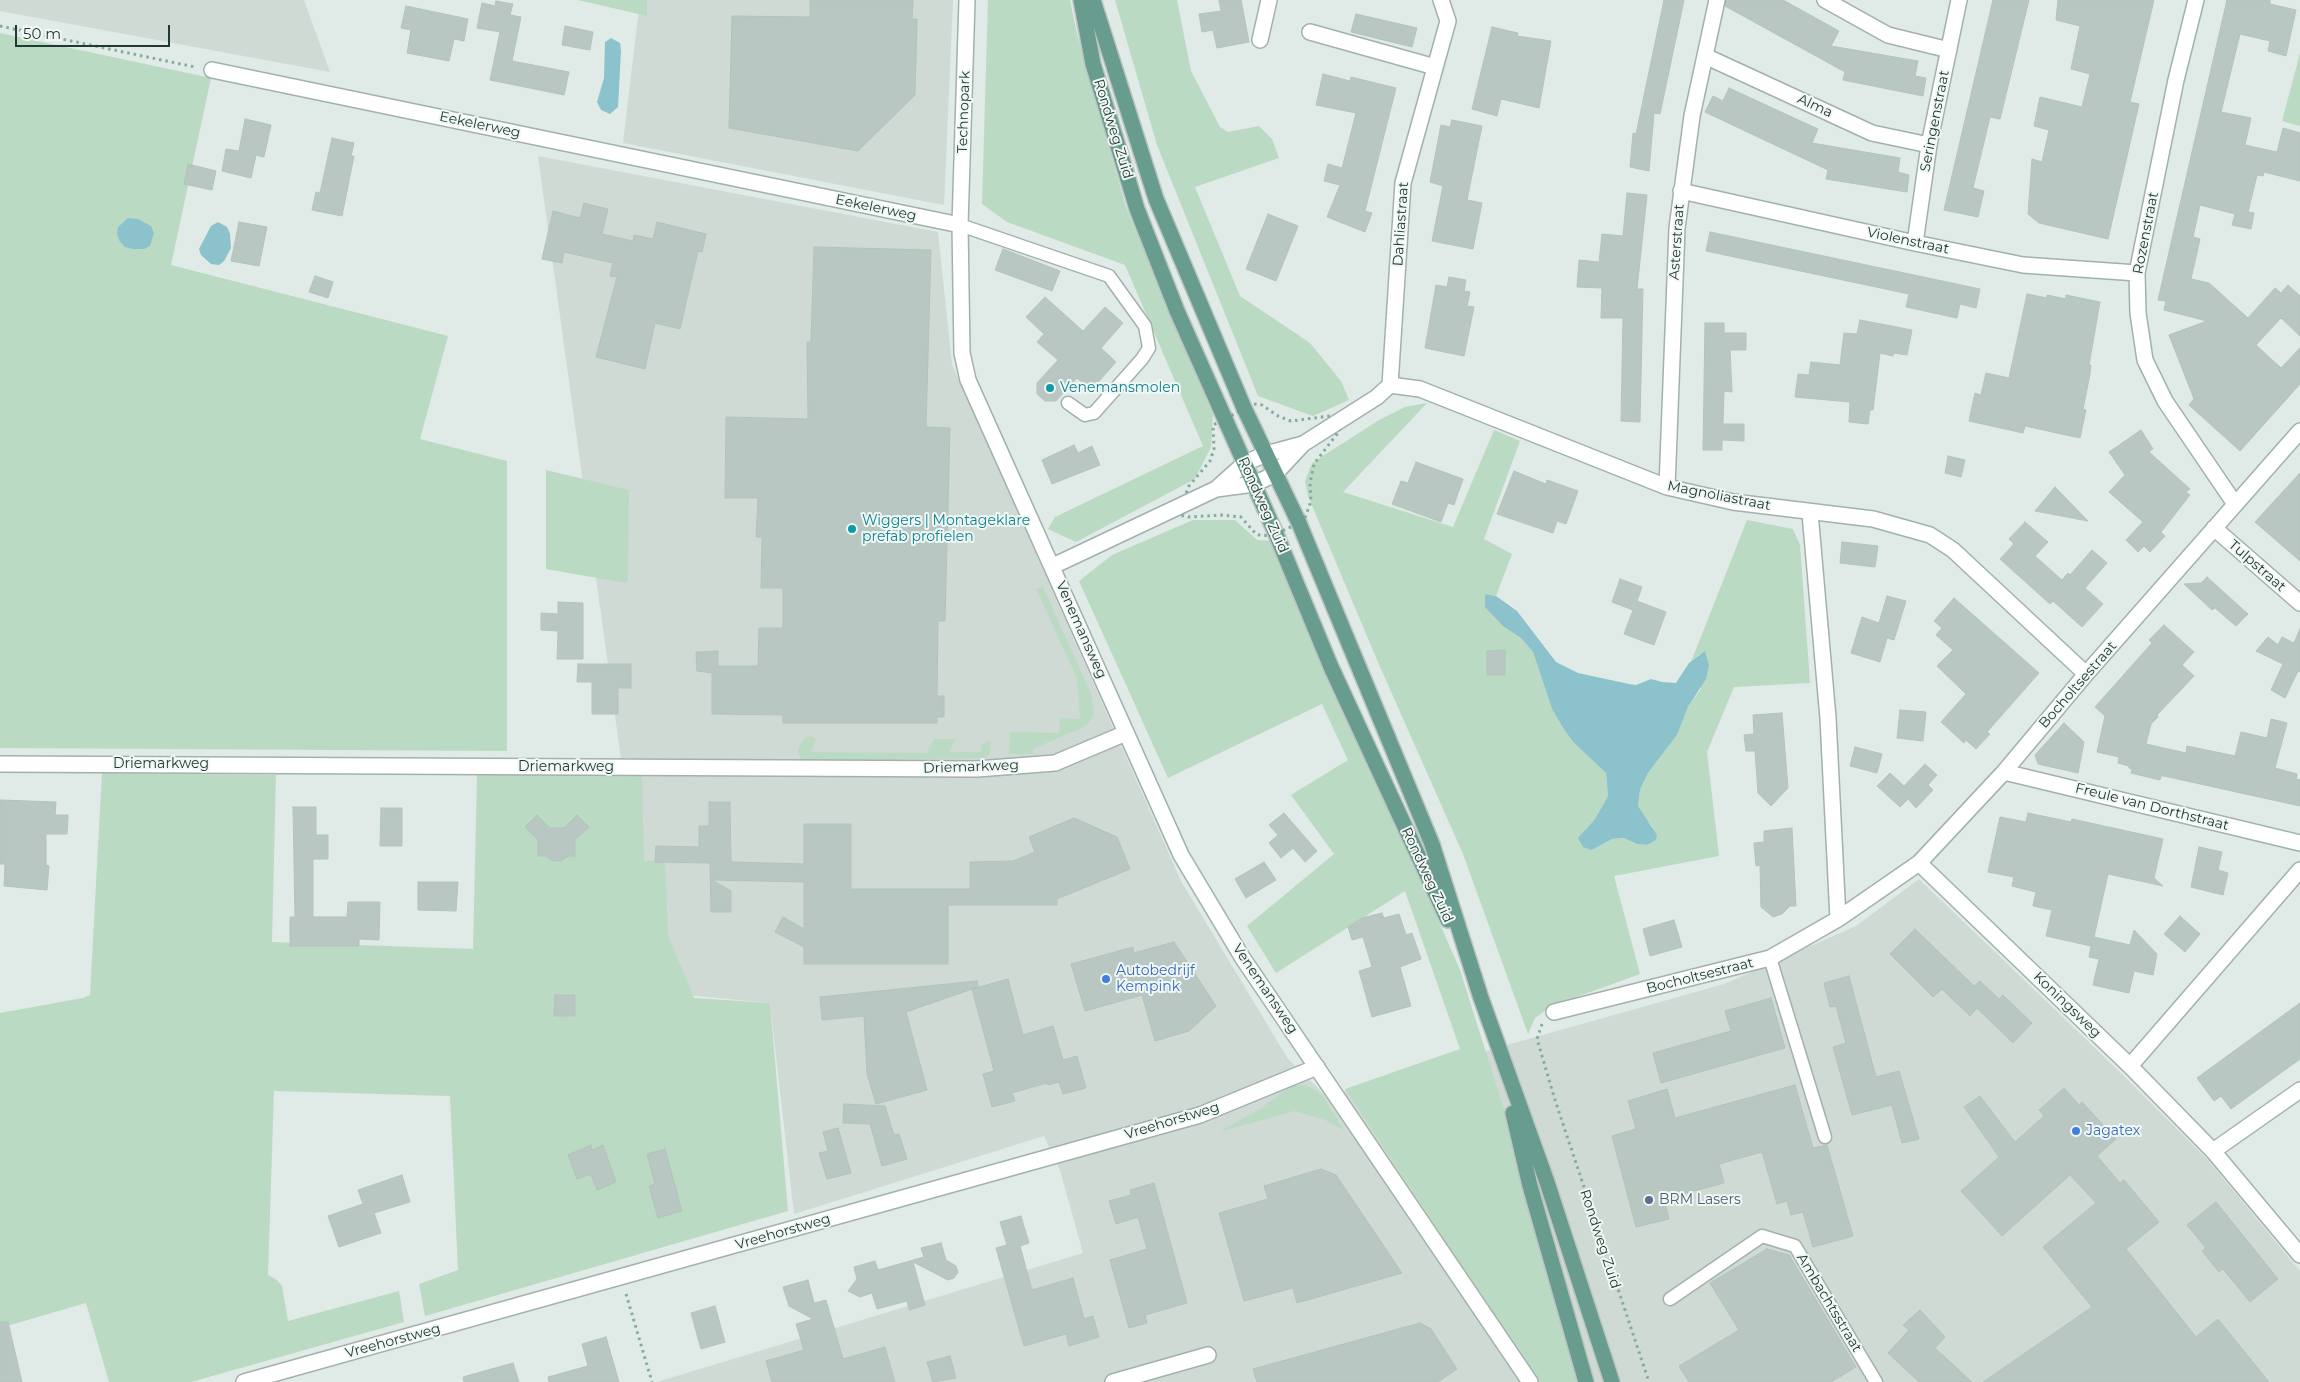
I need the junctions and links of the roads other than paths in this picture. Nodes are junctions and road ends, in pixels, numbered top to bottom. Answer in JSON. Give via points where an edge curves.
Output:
{"nodes":[{"id":1,"x":967,"y":0,"type":"edge"},
{"id":2,"x":1081,"y":0,"type":"edge"},
{"id":3,"x":1093,"y":0,"type":"edge"},
{"id":4,"x":1269,"y":0,"type":"edge"},
{"id":5,"x":1441,"y":0,"type":"edge"},
{"id":6,"x":1717,"y":0,"type":"edge"},
{"id":7,"x":1825,"y":0,"type":"edge"},
{"id":8,"x":1959,"y":0,"type":"edge"},
{"id":9,"x":2196,"y":0,"type":"edge"},
{"id":10,"x":1310,"y":32,"type":"dead end"},
{"id":11,"x":1260,"y":40,"type":"dead end"},
{"id":12,"x":1949,"y":50,"type":"junction"},
{"id":13,"x":1705,"y":56,"type":"junction"},
{"id":14,"x":1435,"y":67,"type":"junction"},
{"id":15,"x":212,"y":70,"type":"road end"},
{"id":16,"x":1929,"y":145,"type":"junction"},
{"id":17,"x":1681,"y":191,"type":"junction"},
{"id":18,"x":960,"y":225,"type":"junction"},
{"id":19,"x":1915,"y":243,"type":"junction"},
{"id":20,"x":2137,"y":273,"type":"junction"},
{"id":21,"x":1390,"y":385,"type":"junction"},
{"id":22,"x":1068,"y":403,"type":"dead end"},
{"id":23,"x":2300,"y":431,"type":"edge"},
{"id":24,"x":1303,"y":444,"type":"junction"},
{"id":25,"x":1266,"y":454,"type":"junction"},
{"id":26,"x":1244,"y":463,"type":"junction"},
{"id":27,"x":1275,"y":474,"type":"junction"},
{"id":28,"x":1254,"y":484,"type":"junction"},
{"id":29,"x":1667,"y":487,"type":"junction"},
{"id":30,"x":1216,"y":489,"type":"junction"},
{"id":31,"x":2235,"y":504,"type":"junction"},
{"id":32,"x":1810,"y":512,"type":"junction"},
{"id":33,"x":2214,"y":528,"type":"junction"},
{"id":34,"x":1053,"y":566,"type":"junction"},
{"id":35,"x":2300,"y":603,"type":"edge"},
{"id":36,"x":2086,"y":674,"type":"junction"},
{"id":37,"x":1126,"y":733,"type":"junction"},
{"id":38,"x":0,"y":764,"type":"edge"},
{"id":39,"x":2004,"y":772,"type":"junction"},
{"id":40,"x":2300,"y":843,"type":"edge"},
{"id":41,"x":1919,"y":863,"type":"junction"},
{"id":42,"x":2300,"y":870,"type":"edge"},
{"id":43,"x":1838,"y":919,"type":"junction"},
{"id":44,"x":1770,"y":958,"type":"junction"},
{"id":45,"x":1480,"y":998,"type":"junction"},
{"id":46,"x":1554,"y":1012,"type":"road end"},
{"id":47,"x":1498,"y":1046,"type":"junction"},
{"id":48,"x":2130,"y":1066,"type":"junction"},
{"id":49,"x":1317,"y":1067,"type":"junction"},
{"id":50,"x":2300,"y":1090,"type":"edge"},
{"id":51,"x":1825,"y":1137,"type":"dead end"},
{"id":52,"x":2213,"y":1151,"type":"junction"},
{"id":53,"x":2300,"y":1255,"type":"edge"},
{"id":54,"x":1670,"y":1299,"type":"dead end"},
{"id":55,"x":1208,"y":1355,"type":"dead end"},
{"id":56,"x":244,"y":1382,"type":"edge"},
{"id":57,"x":1113,"y":1382,"type":"edge"},
{"id":58,"x":1530,"y":1382,"type":"edge"},
{"id":59,"x":1586,"y":1382,"type":"edge"},
{"id":60,"x":1612,"y":1382,"type":"edge"},
{"id":61,"x":1876,"y":1382,"type":"edge"}],
"edges":[{"from":1,"to":18,"type":"street","name":"Technopark"},
{"from":2,"to":26,"type":"main road","name":"Rondweg Zuid","via":[[1093,64],[1137,209],[1177,311]]},
{"from":3,"to":25,"type":"main road","name":"Rondweg Zuid","via":[[1156,200]]},
{"from":4,"to":11,"type":"street"},
{"from":5,"to":14,"type":"street","name":"Dahliastraat","via":[[1448,21]]},
{"from":6,"to":13,"type":"street","name":"Asterstraat"},
{"from":7,"to":12,"type":"street","via":[[1888,35]]},
{"from":8,"to":12,"type":"street","name":"Seringenstraat"},
{"from":9,"to":20,"type":"street","name":"Rozenstraat","via":[[2176,80]]},
{"from":10,"to":14,"type":"street"},
{"from":12,"to":16,"type":"street","name":"Seringenstraat"},
{"from":13,"to":16,"type":"street","name":"Alma","via":[[1872,133]]},
{"from":13,"to":17,"type":"street","name":"Asterstraat"},
{"from":14,"to":21,"type":"street","name":"Dahliastraat","via":[[1403,182]]},
{"from":15,"to":18,"type":"street","name":"Eekelerweg"},
{"from":16,"to":19,"type":"street","name":"Seringenstraat"},
{"from":17,"to":19,"type":"street","name":"Violenstraat"},
{"from":17,"to":29,"type":"street","name":"Asterstraat"},
{"from":18,"to":22,"type":"lane","via":[[1109,276],[1145,326],[1149,348],[1142,360],[1094,413],[1085,415]]},
{"from":18,"to":34,"type":"street","name":"Venemansweg","via":[[962,353],[968,380]]},
{"from":19,"to":20,"type":"street","name":"Violenstraat","via":[[2023,265]]},
{"from":20,"to":31,"type":"street","name":"Rozenstraat","via":[[2138,312],[2145,360],[2165,401]]},
{"from":21,"to":24,"type":"street","via":[[1378,397]]},
{"from":21,"to":29,"type":"street","name":"Magnoliastraat","via":[[1420,389]]},
{"from":23,"to":31,"type":"street","name":"Bocholtsestraat"},
{"from":24,"to":25,"type":"street"},
{"from":24,"to":27,"type":"street"},
{"from":25,"to":26,"type":"street"},
{"from":25,"to":27,"type":"main road","name":"Rondweg Zuid"},
{"from":26,"to":28,"type":"main road","name":"Rondweg Zuid"},
{"from":26,"to":30,"type":"street","name":"Venemansweg"},
{"from":27,"to":28,"type":"street","name":"Venemansweg"},
{"from":27,"to":45,"type":"main road","name":"Rondweg Zuid","via":[[1299,523],[1432,844]]},
{"from":28,"to":30,"type":"street","name":"Venemansweg"},
{"from":28,"to":45,"type":"main road","name":"Rondweg Zuid"},
{"from":29,"to":32,"type":"street","name":"Magnoliastraat","via":[[1733,502]]},
{"from":30,"to":34,"type":"street","name":"Venemansweg"},
{"from":31,"to":33,"type":"street","name":"Bocholtsestraat"},
{"from":32,"to":36,"type":"street","name":"Magnoliastraat","via":[[1873,519],[1930,535],[1953,550]]},
{"from":32,"to":43,"type":"street","via":[[1828,718]]},
{"from":33,"to":35,"type":"street","name":"Tulpstraat"},
{"from":33,"to":36,"type":"street","name":"Bocholtsestraat"},
{"from":34,"to":37,"type":"street","name":"Venemansweg"},
{"from":36,"to":39,"type":"street","name":"Bocholtsestraat"},
{"from":37,"to":38,"type":"street","name":"Driemarkweg","via":[[1055,763],[977,769]]},
{"from":37,"to":49,"type":"street","name":"Venemansweg","via":[[1181,854],[1242,957]]},
{"from":39,"to":40,"type":"street","name":"Freule van Dorthstraat"},
{"from":39,"to":41,"type":"street","name":"Bocholtsestraat"},
{"from":41,"to":43,"type":"street","name":"Bocholtsestraat"},
{"from":41,"to":48,"type":"street","name":"Koningsweg"},
{"from":42,"to":48,"type":"street"},
{"from":43,"to":44,"type":"street","name":"Bocholtsestraat"},
{"from":44,"to":46,"type":"street","name":"Bocholtsestraat"},
{"from":44,"to":51,"type":"lane"},
{"from":45,"to":47,"type":"main road","name":"Rondweg Zuid"},
{"from":47,"to":59,"type":"main road","name":"Rondweg Zuid","via":[[1530,1186]]},
{"from":47,"to":60,"type":"main road","name":"Rondweg Zuid","via":[[1547,1182]]},
{"from":48,"to":52,"type":"street","name":"Koningsweg"},
{"from":49,"to":56,"type":"street","name":"Vreehorstweg","via":[[1200,1114]]},
{"from":49,"to":58,"type":"street","name":"Venemansweg"},
{"from":50,"to":52,"type":"street"},
{"from":52,"to":53,"type":"street","name":"Koningsweg"},
{"from":54,"to":61,"type":"lane","name":"Ambachtsstraat","via":[[1762,1236],[1795,1246]]},
{"from":55,"to":57,"type":"street"}]}
